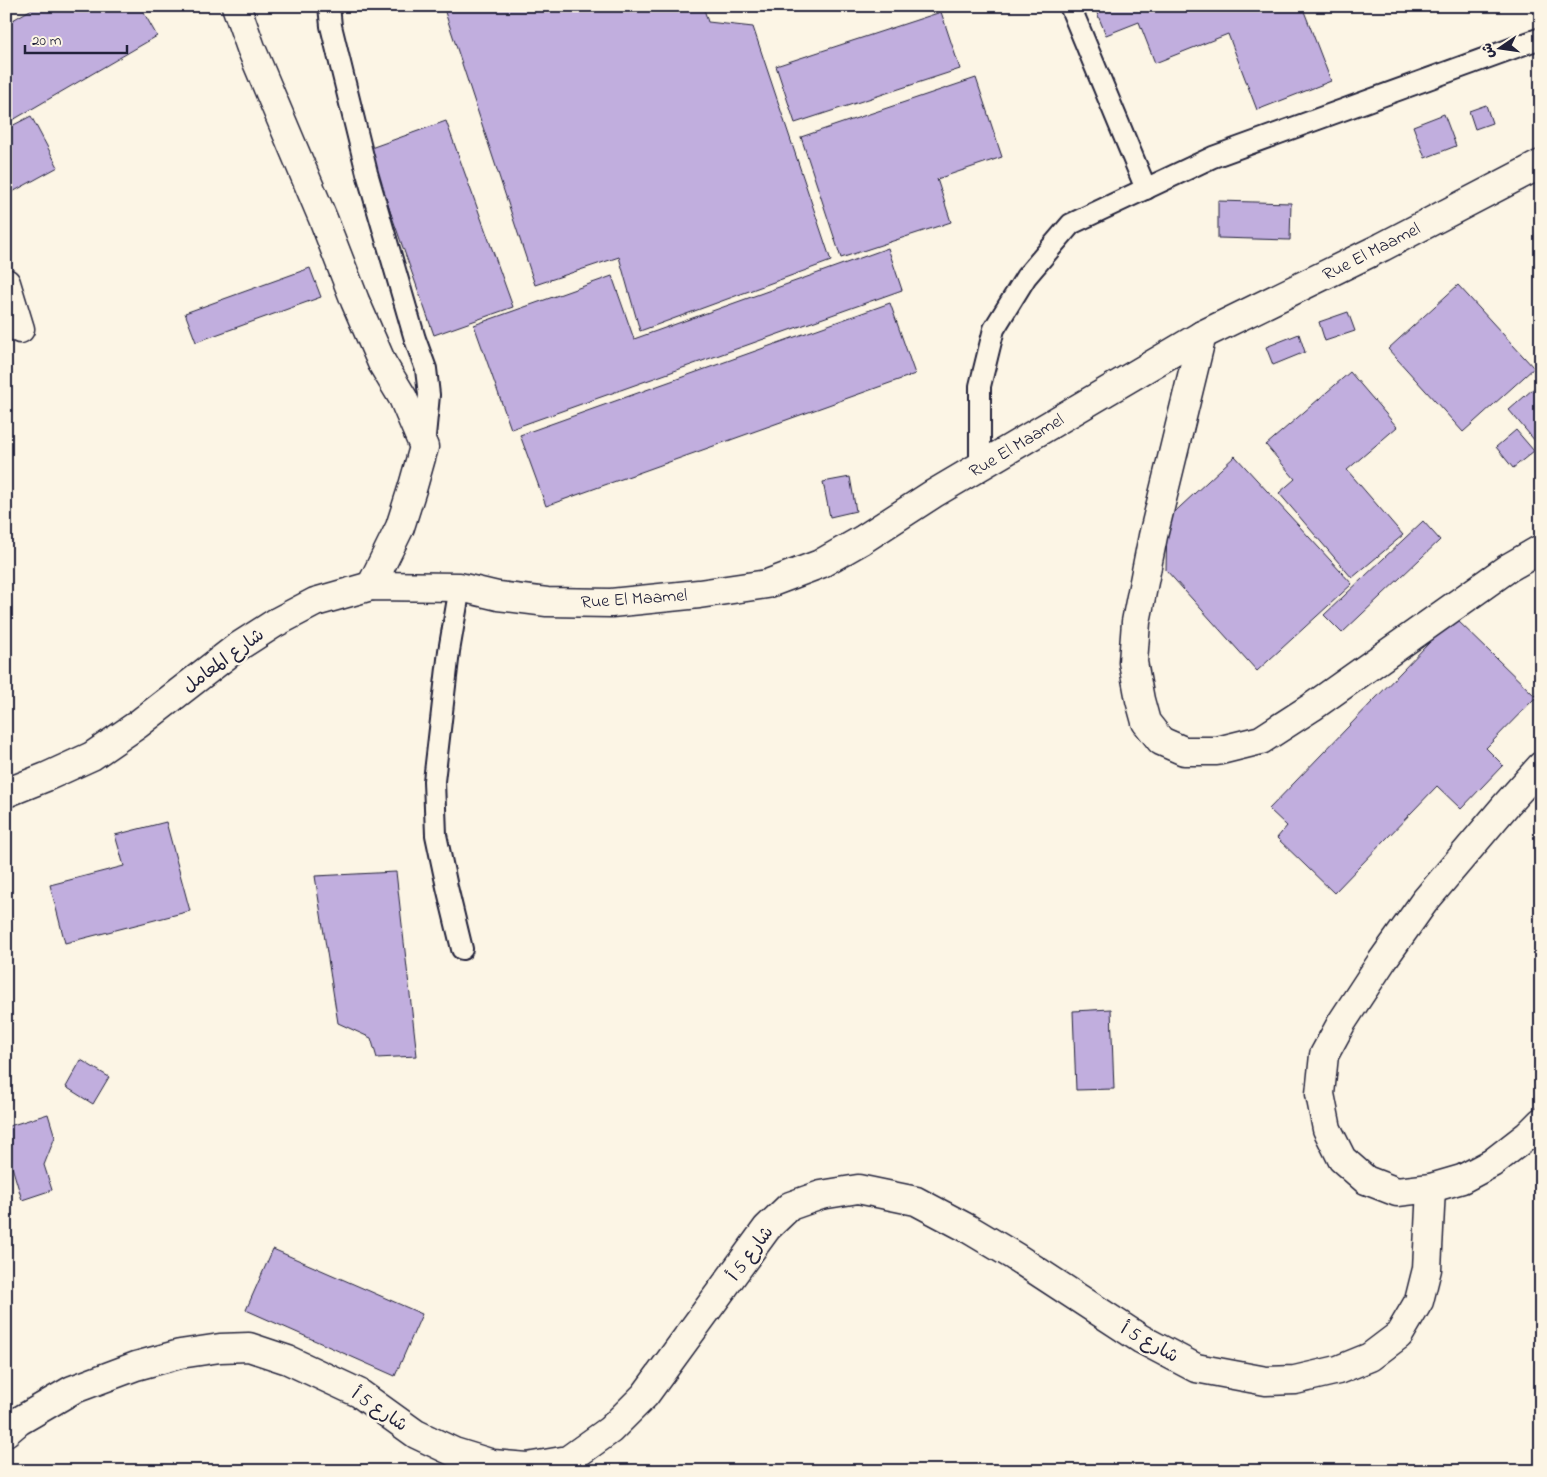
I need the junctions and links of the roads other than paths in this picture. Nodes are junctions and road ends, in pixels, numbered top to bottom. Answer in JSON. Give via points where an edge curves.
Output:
{"nodes":[{"id":1,"x":236,"y":6,"type":"edge"},
{"id":2,"x":328,"y":6,"type":"edge"},
{"id":3,"x":1070,"y":6,"type":"edge"},
{"id":4,"x":1541,"y":38,"type":"edge"},
{"id":5,"x":1541,"y":164,"type":"edge"},
{"id":6,"x":1146,"y":189,"type":"junction"},
{"id":7,"x":6,"y":283,"type":"edge"},
{"id":8,"x":20,"y":329,"type":"dead end"},
{"id":9,"x":1202,"y":335,"type":"junction"},
{"id":10,"x":424,"y":447,"type":"junction"},
{"id":11,"x":980,"y":466,"type":"junction"},
{"id":12,"x":1541,"y":549,"type":"edge"},
{"id":13,"x":371,"y":586,"type":"junction"},
{"id":14,"x":460,"y":587,"type":"junction"},
{"id":15,"x":1541,"y":766,"type":"edge"},
{"id":16,"x":6,"y":793,"type":"edge"},
{"id":17,"x":462,"y":949,"type":"dead end"},
{"id":18,"x":1541,"y":1122,"type":"edge"},
{"id":19,"x":1431,"y":1188,"type":"junction"},
{"id":20,"x":6,"y":1432,"type":"edge"}],
"edges":[{"from":1,"to":10,"type":"street","via":[[355,301]]},
{"from":2,"to":10,"type":"lane","via":[[367,173],[426,369],[429,395]]},
{"from":3,"to":6,"type":"lane"},
{"from":4,"to":6,"type":"lane","via":[[1213,156]]},
{"from":5,"to":9,"type":"street","name":"Rue El Maamel"},
{"from":6,"to":11,"type":"lane","via":[[1071,224],[1026,277],[994,330],[980,386]]},
{"from":7,"to":8,"type":"street"},
{"from":9,"to":11,"type":"street","name":"Rue El Maamel"},
{"from":9,"to":12,"type":"street","via":[[1152,536],[1136,622],[1133,662],[1140,700],[1146,722],[1161,742],[1184,751],[1217,751],[1261,740],[1508,568]]},
{"from":10,"to":13,"type":"street","via":[[400,527]]},
{"from":11,"to":14,"type":"street","name":"Rue El Maamel","via":[[820,564],[767,584],[611,603],[547,602]]},
{"from":13,"to":14,"type":"street","name":"شارع المعامل"},
{"from":13,"to":16,"type":"street","name":"شارع المعامل","via":[[315,602],[275,623],[236,648],[137,726],[92,756]]},
{"from":14,"to":17,"type":"lane","via":[[434,781],[436,834]]},
{"from":15,"to":19,"type":"street","via":[[1424,902],[1342,1022],[1324,1055],[1320,1094],[1327,1129],[1342,1159],[1366,1180],[1397,1192]]},
{"from":18,"to":19,"type":"street","via":[[1492,1163],[1462,1179]]},
{"from":19,"to":20,"type":"street","name":"شارع 5 أ","via":[[1427,1269],[1419,1301],[1399,1335],[1370,1357],[1338,1370],[1295,1380],[1266,1381],[1196,1368],[1141,1339],[1014,1256],[916,1201],[858,1189],[821,1195],[790,1206],[767,1228],[645,1394],[610,1430],[568,1460],[527,1467],[493,1464],[454,1452],[416,1434],[359,1393],[288,1360],[249,1347],[180,1354],[136,1366],[72,1390]]}]}
